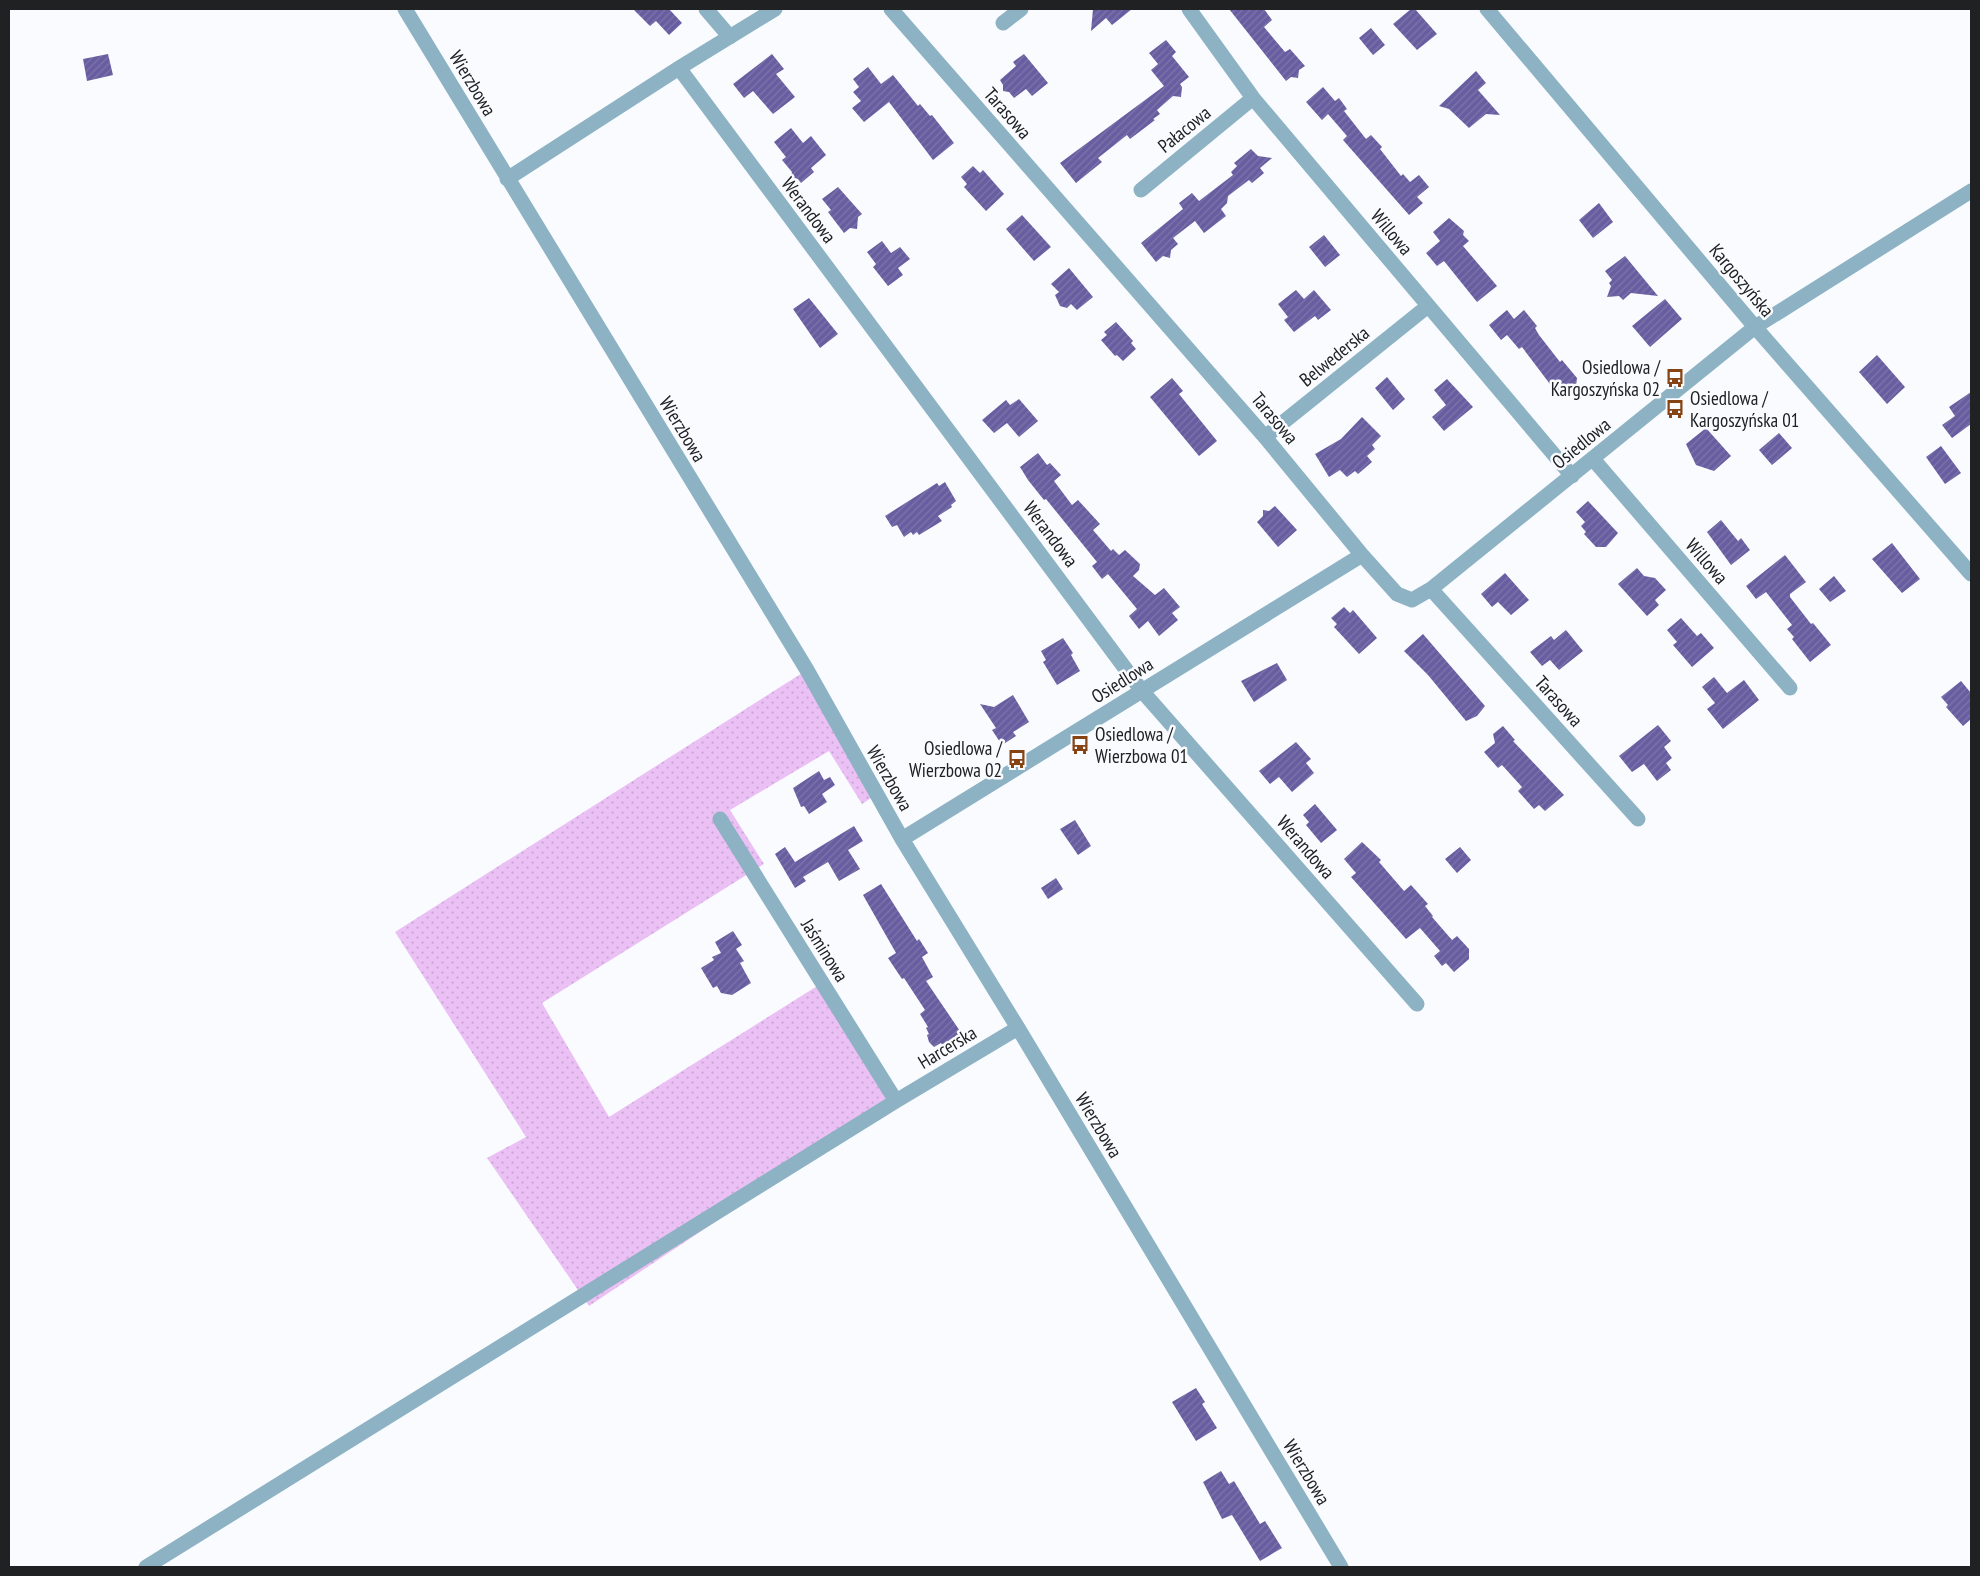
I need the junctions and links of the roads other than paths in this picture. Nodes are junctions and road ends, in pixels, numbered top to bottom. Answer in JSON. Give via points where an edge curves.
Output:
{"nodes":[{"id":1,"x":405,"y":9,"type":"edge"},
{"id":2,"x":706,"y":9,"type":"edge"},
{"id":3,"x":775,"y":9,"type":"edge"},
{"id":4,"x":891,"y":9,"type":"edge"},
{"id":5,"x":1021,"y":9,"type":"edge"},
{"id":6,"x":1189,"y":9,"type":"edge"},
{"id":7,"x":1487,"y":9,"type":"edge"},
{"id":8,"x":1004,"y":23,"type":"dead end"},
{"id":9,"x":730,"y":37,"type":"junction"},
{"id":10,"x":679,"y":68,"type":"junction"},
{"id":11,"x":1253,"y":98,"type":"junction"},
{"id":12,"x":507,"y":179,"type":"junction"},
{"id":13,"x":1141,"y":190,"type":"dead end"},
{"id":14,"x":1971,"y":191,"type":"edge"},
{"id":15,"x":1428,"y":306,"type":"junction"},
{"id":16,"x":1755,"y":326,"type":"junction"},
{"id":17,"x":1265,"y":437,"type":"junction"},
{"id":18,"x":1593,"y":460,"type":"junction"},
{"id":19,"x":1572,"y":476,"type":"junction"},
{"id":20,"x":1362,"y":555,"type":"junction"},
{"id":21,"x":1971,"y":574,"type":"edge"},
{"id":22,"x":1431,"y":589,"type":"junction"},
{"id":23,"x":1790,"y":688,"type":"dead end"},
{"id":24,"x":1142,"y":691,"type":"junction"},
{"id":25,"x":720,"y":819,"type":"dead end"},
{"id":26,"x":1638,"y":819,"type":"dead end"},
{"id":27,"x":902,"y":839,"type":"junction"},
{"id":28,"x":1417,"y":1004,"type":"dead end"},
{"id":29,"x":1018,"y":1028,"type":"junction"},
{"id":30,"x":896,"y":1101,"type":"junction"},
{"id":31,"x":1338,"y":1566,"type":"edge"},
{"id":32,"x":146,"y":1567,"type":"edge"}],
"edges":[{"from":1,"to":12,"type":"street","name":"Wierzbowa"},
{"from":2,"to":9,"type":"street"},
{"from":3,"to":9,"type":"street"},
{"from":4,"to":17,"type":"street","name":"Tarasowa"},
{"from":5,"to":8,"type":"street"},
{"from":6,"to":11,"type":"street","name":"Willowa"},
{"from":7,"to":16,"type":"street","name":"Kargoszyńska"},
{"from":9,"to":10,"type":"street"},
{"from":10,"to":12,"type":"street"},
{"from":10,"to":24,"type":"street","name":"Werandowa"},
{"from":11,"to":13,"type":"street","name":"Pałacowa"},
{"from":11,"to":15,"type":"street","name":"Willowa"},
{"from":12,"to":27,"type":"street","name":"Wierzbowa","via":[[807,670]]},
{"from":14,"to":16,"type":"street","name":"Osiedlowa"},
{"from":15,"to":17,"type":"street","name":"Belwederska"},
{"from":15,"to":19,"type":"street","name":"Willowa"},
{"from":16,"to":18,"type":"street","name":"Osiedlowa"},
{"from":16,"to":21,"type":"street","name":"Kargoszyńska"},
{"from":17,"to":20,"type":"street","name":"Tarasowa"},
{"from":18,"to":19,"type":"street","name":"Osiedlowa"},
{"from":18,"to":23,"type":"street","name":"Willowa"},
{"from":19,"to":22,"type":"street","name":"Osiedlowa"},
{"from":20,"to":22,"type":"street","name":"Tarasowa","via":[[1397,594],[1412,600]]},
{"from":20,"to":24,"type":"street","name":"Osiedlowa"},
{"from":22,"to":26,"type":"street","name":"Tarasowa"},
{"from":24,"to":27,"type":"street","name":"Osiedlowa"},
{"from":24,"to":28,"type":"street","name":"Werandowa"},
{"from":25,"to":30,"type":"street","name":"Jaśminowa"},
{"from":27,"to":29,"type":"street","name":"Wierzbowa"},
{"from":29,"to":30,"type":"street","name":"Harcerska"},
{"from":29,"to":31,"type":"street","name":"Wierzbowa"},
{"from":30,"to":32,"type":"street","name":"Harcerska"}]}
